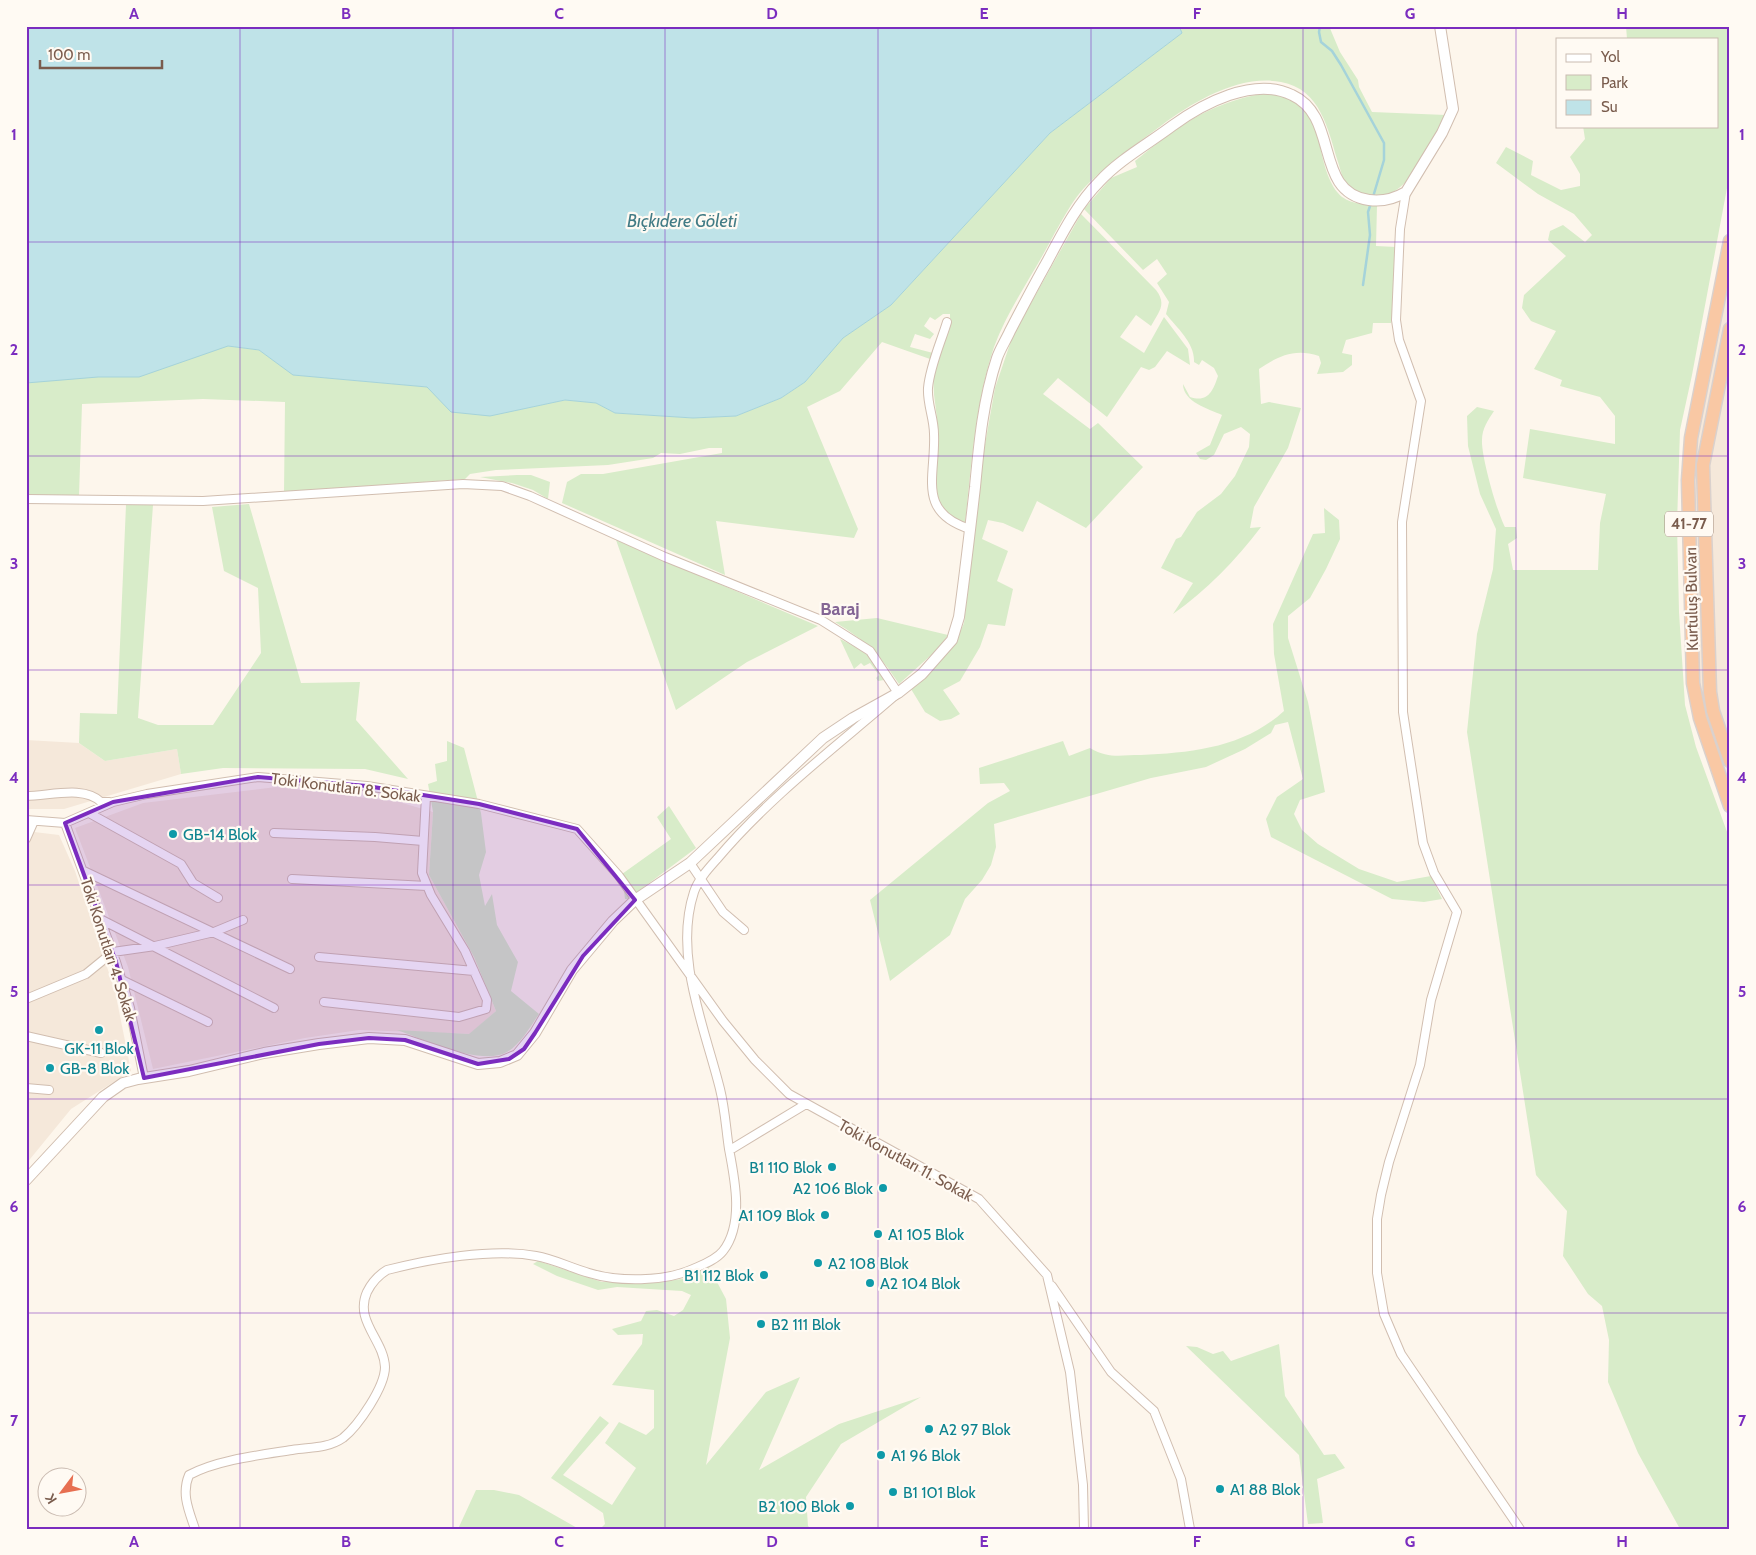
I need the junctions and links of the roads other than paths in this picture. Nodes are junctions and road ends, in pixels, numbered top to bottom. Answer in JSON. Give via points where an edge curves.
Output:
{"nodes":[{"id":1,"x":1440,"y":26,"type":"edge"},
{"id":2,"x":1406,"y":192,"type":"junction"},
{"id":3,"x":1730,"y":241,"type":"edge"},
{"id":4,"x":948,"y":322,"type":"dead end"},
{"id":5,"x":1730,"y":328,"type":"edge"},
{"id":6,"x":26,"y":499,"type":"edge"},
{"id":7,"x":970,"y":529,"type":"junction"},
{"id":8,"x":898,"y":693,"type":"junction"},
{"id":9,"x":1730,"y":761,"type":"edge"},
{"id":10,"x":26,"y":796,"type":"edge"},
{"id":11,"x":426,"y":796,"type":"junction"},
{"id":12,"x":113,"y":802,"type":"junction"},
{"id":13,"x":1730,"y":806,"type":"edge"},
{"id":14,"x":89,"y":813,"type":"junction"},
{"id":15,"x":30,"y":820,"type":"edge"},
{"id":16,"x":65,"y":823,"type":"junction"},
{"id":17,"x":274,"y":833,"type":"dead end"},
{"id":18,"x":26,"y":839,"type":"edge"},
{"id":19,"x":423,"y":841,"type":"junction"},
{"id":20,"x":690,"y":863,"type":"junction"},
{"id":21,"x":84,"y":871,"type":"junction"},
{"id":22,"x":702,"y":878,"type":"junction"},
{"id":23,"x":292,"y":879,"type":"dead end"},
{"id":24,"x":427,"y":886,"type":"junction"},
{"id":25,"x":218,"y":898,"type":"dead end"},
{"id":26,"x":635,"y":900,"type":"junction"},
{"id":27,"x":102,"y":920,"type":"junction"},
{"id":28,"x":243,"y":920,"type":"dead end"},
{"id":29,"x":744,"y":930,"type":"dead end"},
{"id":30,"x":214,"y":932,"type":"junction"},
{"id":31,"x":155,"y":946,"type":"junction"},
{"id":32,"x":113,"y":952,"type":"junction"},
{"id":33,"x":319,"y":956,"type":"dead end"},
{"id":34,"x":290,"y":969,"type":"dead end"},
{"id":35,"x":474,"y":972,"type":"junction"},
{"id":36,"x":692,"y":976,"type":"junction"},
{"id":37,"x":122,"y":980,"type":"junction"},
{"id":38,"x":26,"y":999,"type":"edge"},
{"id":39,"x":324,"y":1002,"type":"dead end"},
{"id":40,"x":274,"y":1008,"type":"dead end"},
{"id":41,"x":208,"y":1022,"type":"dead end"},
{"id":42,"x":26,"y":1036,"type":"edge"},
{"id":43,"x":101,"y":1053,"type":"dead end"},
{"id":44,"x":144,"y":1078,"type":"junction"},
{"id":45,"x":26,"y":1088,"type":"edge"},
{"id":46,"x":49,"y":1090,"type":"dead end"},
{"id":47,"x":806,"y":1104,"type":"junction"},
{"id":48,"x":730,"y":1150,"type":"junction"},
{"id":49,"x":26,"y":1180,"type":"edge"},
{"id":50,"x":1049,"y":1283,"type":"junction"},
{"id":51,"x":195,"y":1529,"type":"edge"},
{"id":52,"x":1084,"y":1529,"type":"edge"},
{"id":53,"x":1190,"y":1529,"type":"edge"},
{"id":54,"x":1520,"y":1529,"type":"edge"}],
"edges":[{"from":1,"to":2,"type":"street","via":[[1453,109]]},
{"from":2,"to":7,"type":"street","via":[[1377,202],[1359,199],[1344,191],[1336,179],[1313,112],[1292,94],[1267,88],[1234,94],[1200,106],[1108,174],[1078,208],[997,357],[982,419]]},
{"from":2,"to":54,"type":"street","via":[[1400,230],[1396,320],[1399,340],[1421,401],[1402,522],[1403,712],[1423,843],[1434,873],[1456,912],[1431,1000],[1420,1065],[1381,1195],[1376,1238],[1377,1272],[1384,1314],[1401,1354]]},
{"from":3,"to":13,"type":"highway","name":"Kurtuluş Bulvarı","number":"41-77","via":[[1691,438],[1688,480],[1694,683],[1700,718]]},
{"from":4,"to":7,"type":"street","via":[[928,387],[934,432],[931,485],[933,499],[946,518]]},
{"from":5,"to":9,"type":"highway","name":"Kurtuluş Bulvarı","number":"41-77","via":[[1705,446],[1703,500],[1710,692]]},
{"from":6,"to":8,"type":"street","via":[[203,501],[454,484],[502,486],[821,620],[870,651]]},
{"from":7,"to":8,"type":"street","via":[[959,617],[952,640],[922,674]]},
{"from":8,"to":20,"type":"street","via":[[823,738]]},
{"from":8,"to":22,"type":"street","via":[[772,803],[727,847]]},
{"from":10,"to":12,"type":"street","via":[[81,793],[95,796],[101,802]]},
{"from":11,"to":12,"type":"street","name":"Toki Konutları 8. Sokak","via":[[366,786],[258,777]]},
{"from":11,"to":19,"type":"street"},
{"from":11,"to":26,"type":"street","name":"Toki Konutları 8. Sokak","via":[[479,804],[577,829],[619,876]]},
{"from":12,"to":14,"type":"street","name":"Toki Konutları 8. Sokak"},
{"from":14,"to":16,"type":"street","name":"Toki Konutları 8. Sokak"},
{"from":14,"to":25,"type":"street","via":[[182,864],[193,883]]},
{"from":15,"to":16,"type":"street","name":"Toki Konutları 8. Sokak"},
{"from":15,"to":18,"type":"street"},
{"from":16,"to":21,"type":"street","name":"Toki Konutları 4. Sokak"},
{"from":17,"to":19,"type":"street"},
{"from":19,"to":24,"type":"street","via":[[422,873]]},
{"from":20,"to":22,"type":"street"},
{"from":20,"to":26,"type":"street"},
{"from":21,"to":27,"type":"street","name":"Toki Konutları 4. Sokak"},
{"from":21,"to":30,"type":"street"},
{"from":22,"to":29,"type":"street","via":[[723,912]]},
{"from":22,"to":36,"type":"street","via":[[694,891],[688,925]]},
{"from":23,"to":24,"type":"street"},
{"from":24,"to":35,"type":"street"},
{"from":26,"to":36,"type":"street","name":"Toki Konutları 11. Sokak"},
{"from":26,"to":44,"type":"street","via":[[583,956],[524,1049],[500,1062],[478,1064],[405,1040],[369,1038],[318,1044]]},
{"from":27,"to":31,"type":"street"},
{"from":27,"to":32,"type":"street","name":"Toki Konutları 4. Sokak"},
{"from":28,"to":30,"type":"street"},
{"from":30,"to":31,"type":"street"},
{"from":30,"to":34,"type":"street"},
{"from":31,"to":32,"type":"street"},
{"from":31,"to":40,"type":"street"},
{"from":32,"to":37,"type":"street","name":"Toki Konutları 4. Sokak"},
{"from":32,"to":38,"type":"street","via":[[86,974]]},
{"from":33,"to":35,"type":"street"},
{"from":35,"to":39,"type":"street","via":[[487,1000],[486,1009],[459,1016]]},
{"from":36,"to":47,"type":"street","name":"Toki Konutları 11. Sokak","via":[[755,1060],[789,1094]]},
{"from":36,"to":48,"type":"street","via":[[721,1092]]},
{"from":37,"to":41,"type":"street"},
{"from":37,"to":44,"type":"street","name":"Toki Konutları 4. Sokak"},
{"from":42,"to":43,"type":"street"},
{"from":44,"to":49,"type":"street","via":[[123,1083],[104,1097]]},
{"from":45,"to":46,"type":"street"},
{"from":47,"to":48,"type":"street"},
{"from":47,"to":50,"type":"street","name":"Toki Konutları 11. Sokak","via":[[979,1200],[1047,1275]]},
{"from":48,"to":51,"type":"street","via":[[737,1197],[729,1240],[722,1253],[689,1271],[619,1280],[537,1256],[492,1254],[398,1267],[377,1276],[366,1296],[364,1313],[385,1368],[358,1421],[332,1444],[232,1462],[189,1475],[185,1495]]},
{"from":50,"to":52,"type":"street","name":"Toki Konutları 11. Sokak","via":[[1070,1372],[1083,1485]]},
{"from":50,"to":53,"type":"street","via":[[1112,1372],[1154,1411],[1182,1479]]}]}
